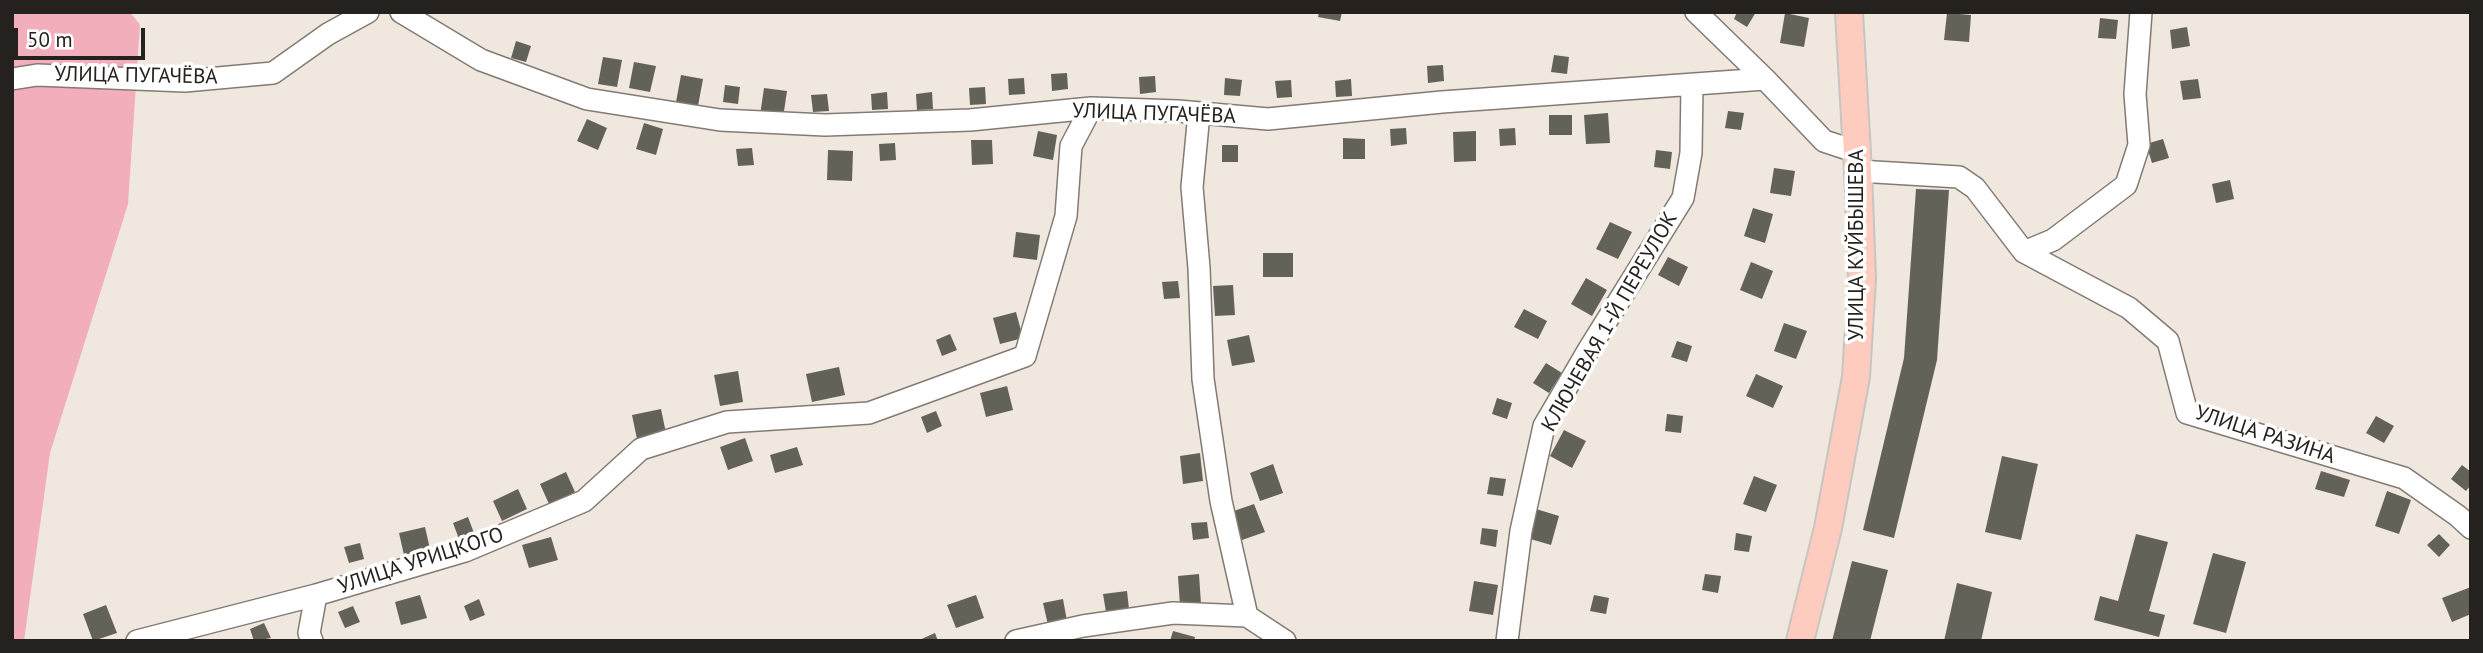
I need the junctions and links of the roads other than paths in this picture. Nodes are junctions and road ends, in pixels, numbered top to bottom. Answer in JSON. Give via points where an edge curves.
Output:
{"nodes":[{"id":1,"x":368,"y":12,"type":"edge"},
{"id":2,"x":401,"y":12,"type":"edge"},
{"id":3,"x":1696,"y":12,"type":"edge"},
{"id":4,"x":1849,"y":12,"type":"edge"},
{"id":5,"x":2141,"y":12,"type":"edge"},
{"id":6,"x":12,"y":79,"type":"edge"},
{"id":7,"x":1765,"y":79,"type":"junction"},
{"id":8,"x":1692,"y":85,"type":"junction"},
{"id":9,"x":1091,"y":108,"type":"junction"},
{"id":10,"x":1199,"y":113,"type":"junction"},
{"id":11,"x":1858,"y":161,"type":"junction"},
{"id":12,"x":2024,"y":252,"type":"junction"},
{"id":13,"x":2471,"y":528,"type":"edge"},
{"id":14,"x":316,"y":595,"type":"junction"},
{"id":15,"x":1247,"y":616,"type":"junction"},
{"id":16,"x":137,"y":641,"type":"edge"},
{"id":17,"x":312,"y":641,"type":"edge"},
{"id":18,"x":1016,"y":641,"type":"edge"},
{"id":19,"x":1285,"y":641,"type":"edge"},
{"id":20,"x":1507,"y":641,"type":"edge"},
{"id":21,"x":1800,"y":641,"type":"edge"}],
"edges":[{"from":1,"to":6,"type":"street","name":"УЛИЦА ПУГАЧЁВА","via":[[274,73],[185,81],[37,75]]},
{"from":2,"to":9,"type":"street","name":"УЛИЦА ПУГАЧЁВА","via":[[481,60],[587,99],[720,120],[839,125],[970,120]]},
{"from":3,"to":7,"type":"street"},
{"from":4,"to":11,"type":"main road","name":"УЛИЦА КУЙБЫШЕВА"},
{"from":5,"to":12,"type":"street","via":[[2134,94],[2139,145],[2126,185],[2053,240]]},
{"from":7,"to":8,"type":"street","name":"УЛИЦА ПУГАЧЁВА"},
{"from":7,"to":11,"type":"street","via":[[1824,141]]},
{"from":8,"to":10,"type":"street","name":"УЛИЦА ПУГАЧЁВА","via":[[1268,119]]},
{"from":8,"to":20,"type":"street","name":"КЛЮЧЕВАЯ 1-Й ПЕРЕУЛОК","via":[[1691,153],[1683,198],[1544,426],[1521,531]]},
{"from":9,"to":10,"type":"street","name":"УЛИЦА ПУГАЧЁВА"},
{"from":9,"to":14,"type":"street","name":"УЛИЦА УРИЦКОГО","via":[[1071,146],[1066,216],[1025,356],[869,413],[727,422],[641,449],[584,501],[465,551]]},
{"from":10,"to":15,"type":"street","via":[[1192,187],[1203,379],[1221,501]]},
{"from":11,"to":12,"type":"street","name":"УЛИЦА РАЗИНА","via":[[1959,177],[1975,188]]},
{"from":11,"to":21,"type":"main road","name":"УЛИЦА КУЙБЫШЕВА","via":[[1862,279],[1856,377],[1828,528]]},
{"from":12,"to":13,"type":"street","name":"УЛИЦА РАЗИНА","via":[[2129,308],[2168,341],[2187,413],[2404,478]]},
{"from":14,"to":16,"type":"street","name":"УЛИЦА УРИЦКОГО"},
{"from":14,"to":17,"type":"street","name":"УЛИЦА УРИЦКОГО","via":[[309,633]]},
{"from":15,"to":18,"type":"street","via":[[1172,613]]},
{"from":15,"to":19,"type":"street"}]}
